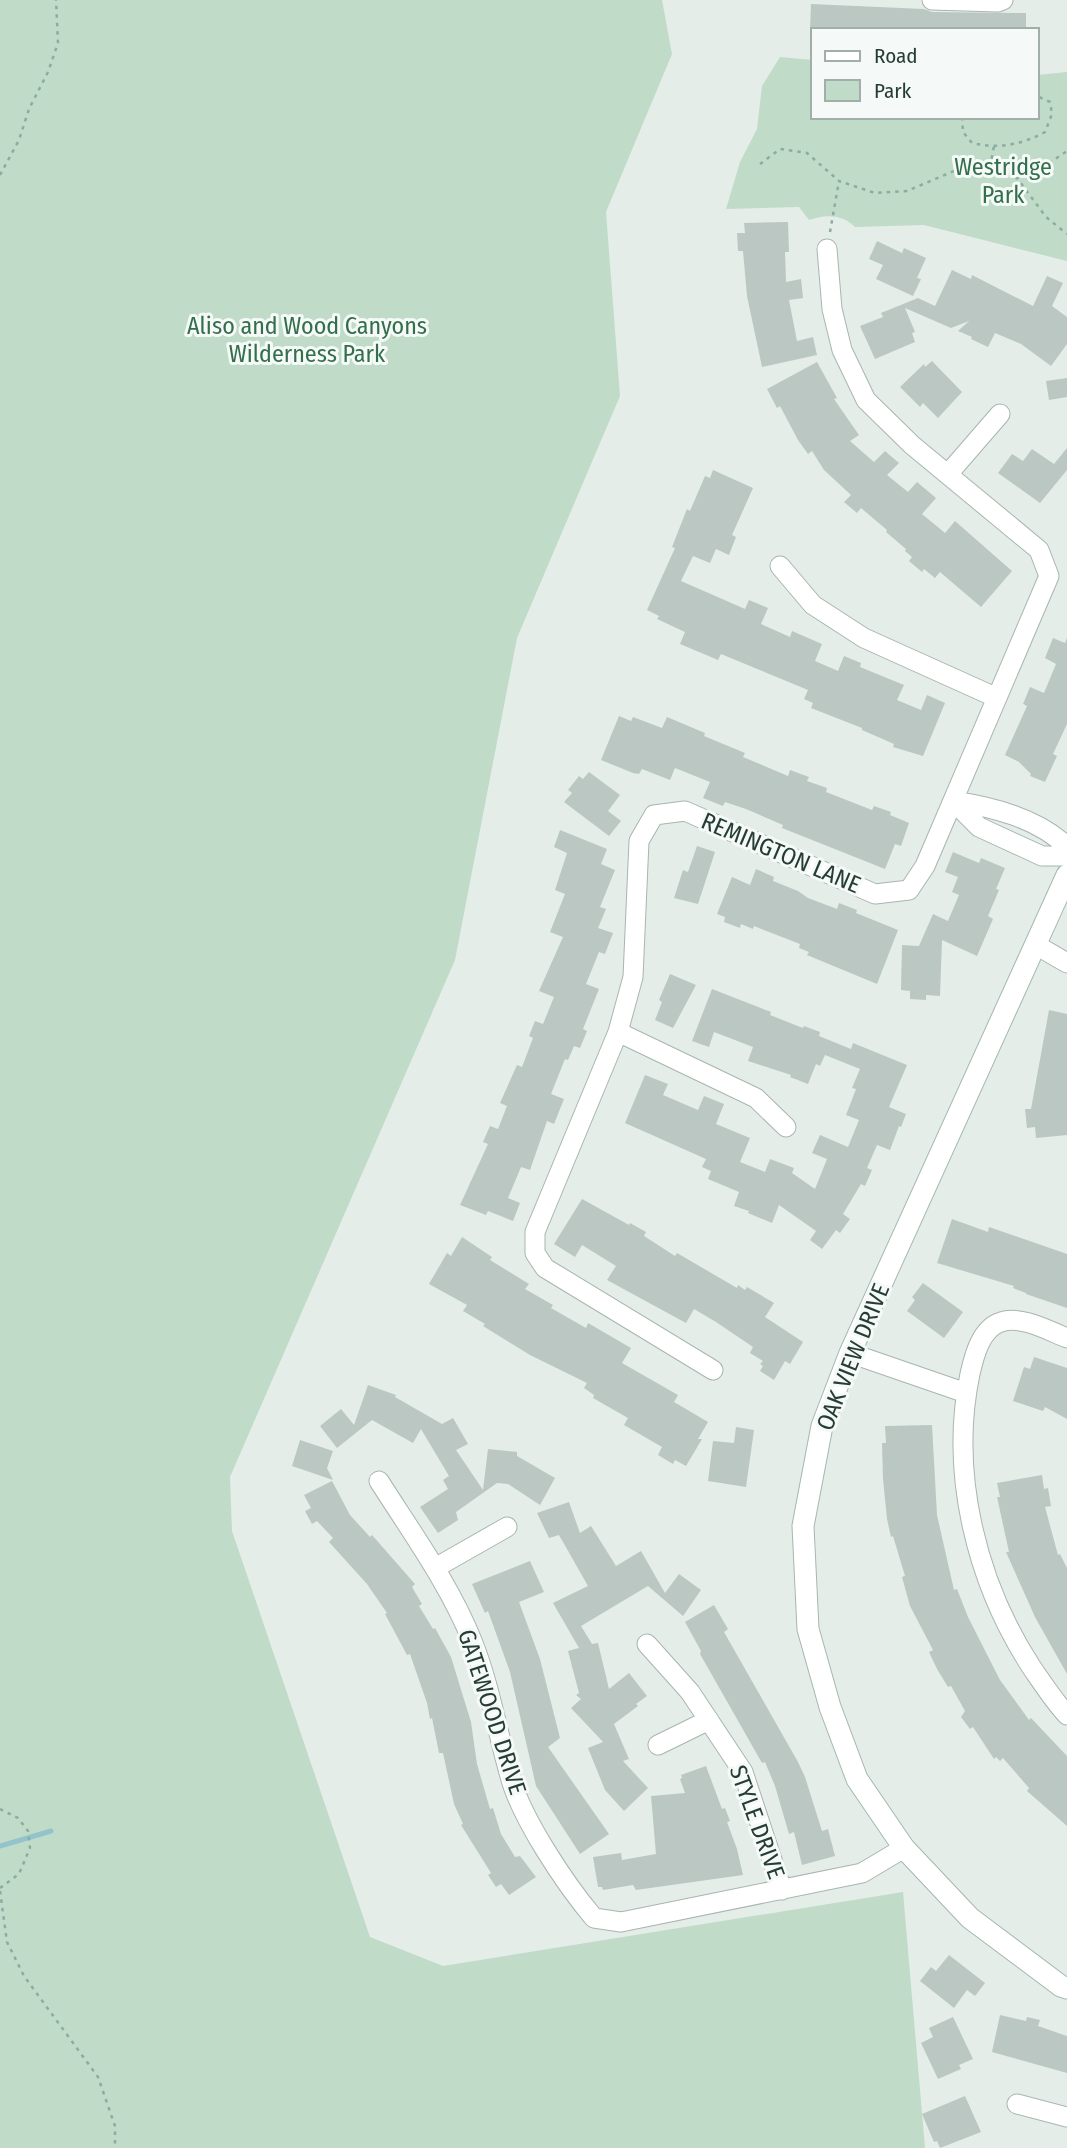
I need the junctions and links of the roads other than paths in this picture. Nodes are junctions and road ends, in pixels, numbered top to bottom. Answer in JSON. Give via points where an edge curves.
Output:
{"nodes":[{"id":1,"x":932,"y":0,"type":"edge"},
{"id":2,"x":1003,"y":0,"type":"edge"},
{"id":3,"x":827,"y":249,"type":"road end"},
{"id":4,"x":999,"y":414,"type":"dead end"},
{"id":5,"x":948,"y":474,"type":"junction"},
{"id":6,"x":780,"y":566,"type":"dead end"},
{"id":7,"x":995,"y":697,"type":"junction"},
{"id":8,"x":953,"y":801,"type":"junction"},
{"id":9,"x":1008,"y":814,"type":"junction"},
{"id":10,"x":999,"y":836,"type":"junction"},
{"id":11,"x":1067,"y":847,"type":"edge"},
{"id":12,"x":1067,"y":856,"type":"edge"},
{"id":13,"x":1067,"y":875,"type":"edge"},
{"id":14,"x":1036,"y":944,"type":"junction"},
{"id":15,"x":1067,"y":963,"type":"edge"},
{"id":16,"x":618,"y":1032,"type":"junction"},
{"id":17,"x":786,"y":1128,"type":"dead end"},
{"id":18,"x":1067,"y":1338,"type":"edge"},
{"id":19,"x":850,"y":1353,"type":"junction"},
{"id":20,"x":713,"y":1370,"type":"dead end"},
{"id":21,"x":966,"y":1393,"type":"junction"},
{"id":22,"x":379,"y":1481,"type":"dead end"},
{"id":23,"x":507,"y":1527,"type":"dead end"},
{"id":24,"x":435,"y":1568,"type":"junction"},
{"id":25,"x":647,"y":1644,"type":"dead end"},
{"id":26,"x":1067,"y":1714,"type":"edge"},
{"id":27,"x":709,"y":1720,"type":"junction"},
{"id":28,"x":658,"y":1745,"type":"dead end"},
{"id":29,"x":904,"y":1849,"type":"junction"},
{"id":30,"x":782,"y":1890,"type":"junction"},
{"id":31,"x":1067,"y":1988,"type":"edge"},
{"id":32,"x":1017,"y":2104,"type":"dead end"},
{"id":33,"x":1067,"y":2117,"type":"edge"}],
"edges":[{"from":1,"to":2,"type":"street"},
{"from":3,"to":5,"type":"street","name":"REMINGTON LANE","via":[[832,309],[842,350],[866,400]]},
{"from":4,"to":5,"type":"street"},
{"from":5,"to":7,"type":"street","name":"REMINGTON LANE","via":[[1040,550],[1049,576]]},
{"from":6,"to":7,"type":"street","via":[[813,605],[864,638]]},
{"from":7,"to":8,"type":"street","name":"REMINGTON LANE"},
{"from":8,"to":9,"type":"street"},
{"from":8,"to":10,"type":"street","via":[[979,827]]},
{"from":8,"to":16,"type":"street","name":"REMINGTON LANE","via":[[925,866],[909,890],[875,894],[685,811],[654,815],[639,841],[632,976]]},
{"from":9,"to":10,"type":"street"},
{"from":9,"to":11,"type":"street","via":[[1053,833]]},
{"from":10,"to":12,"type":"street","via":[[1042,856]]},
{"from":13,"to":14,"type":"street","name":"OAK VIEW DRIVE"},
{"from":14,"to":15,"type":"street"},
{"from":14,"to":19,"type":"street","name":"OAK VIEW DRIVE"},
{"from":16,"to":17,"type":"street","via":[[756,1098]]},
{"from":16,"to":20,"type":"street","name":"REMINGTON LANE","via":[[535,1232],[535,1253],[545,1268]]},
{"from":18,"to":21,"type":"street","via":[[1017,1321],[1001,1322],[986,1331],[973,1357]]},
{"from":19,"to":21,"type":"street"},
{"from":19,"to":29,"type":"street","name":"OAK VIEW DRIVE","via":[[822,1426],[803,1526],[808,1629],[857,1779]]},
{"from":21,"to":26,"type":"street","via":[[964,1466],[972,1531],[1002,1618]]},
{"from":22,"to":24,"type":"street","name":"GATEWOOD DRIVE"},
{"from":23,"to":24,"type":"street"},
{"from":24,"to":30,"type":"street","name":"GATEWOOD DRIVE","via":[[472,1640],[488,1684],[510,1779],[530,1822],[594,1918],[621,1922]]},
{"from":25,"to":27,"type":"street","name":"STYLE DRIVE"},
{"from":27,"to":28,"type":"street"},
{"from":27,"to":30,"type":"street","name":"STYLE DRIVE","via":[[743,1772]]},
{"from":29,"to":30,"type":"street","name":"GATEWOOD DRIVE","via":[[862,1873]]},
{"from":29,"to":31,"type":"street","name":"OAK VIEW DRIVE","via":[[970,1918]]},
{"from":32,"to":33,"type":"street"}]}
